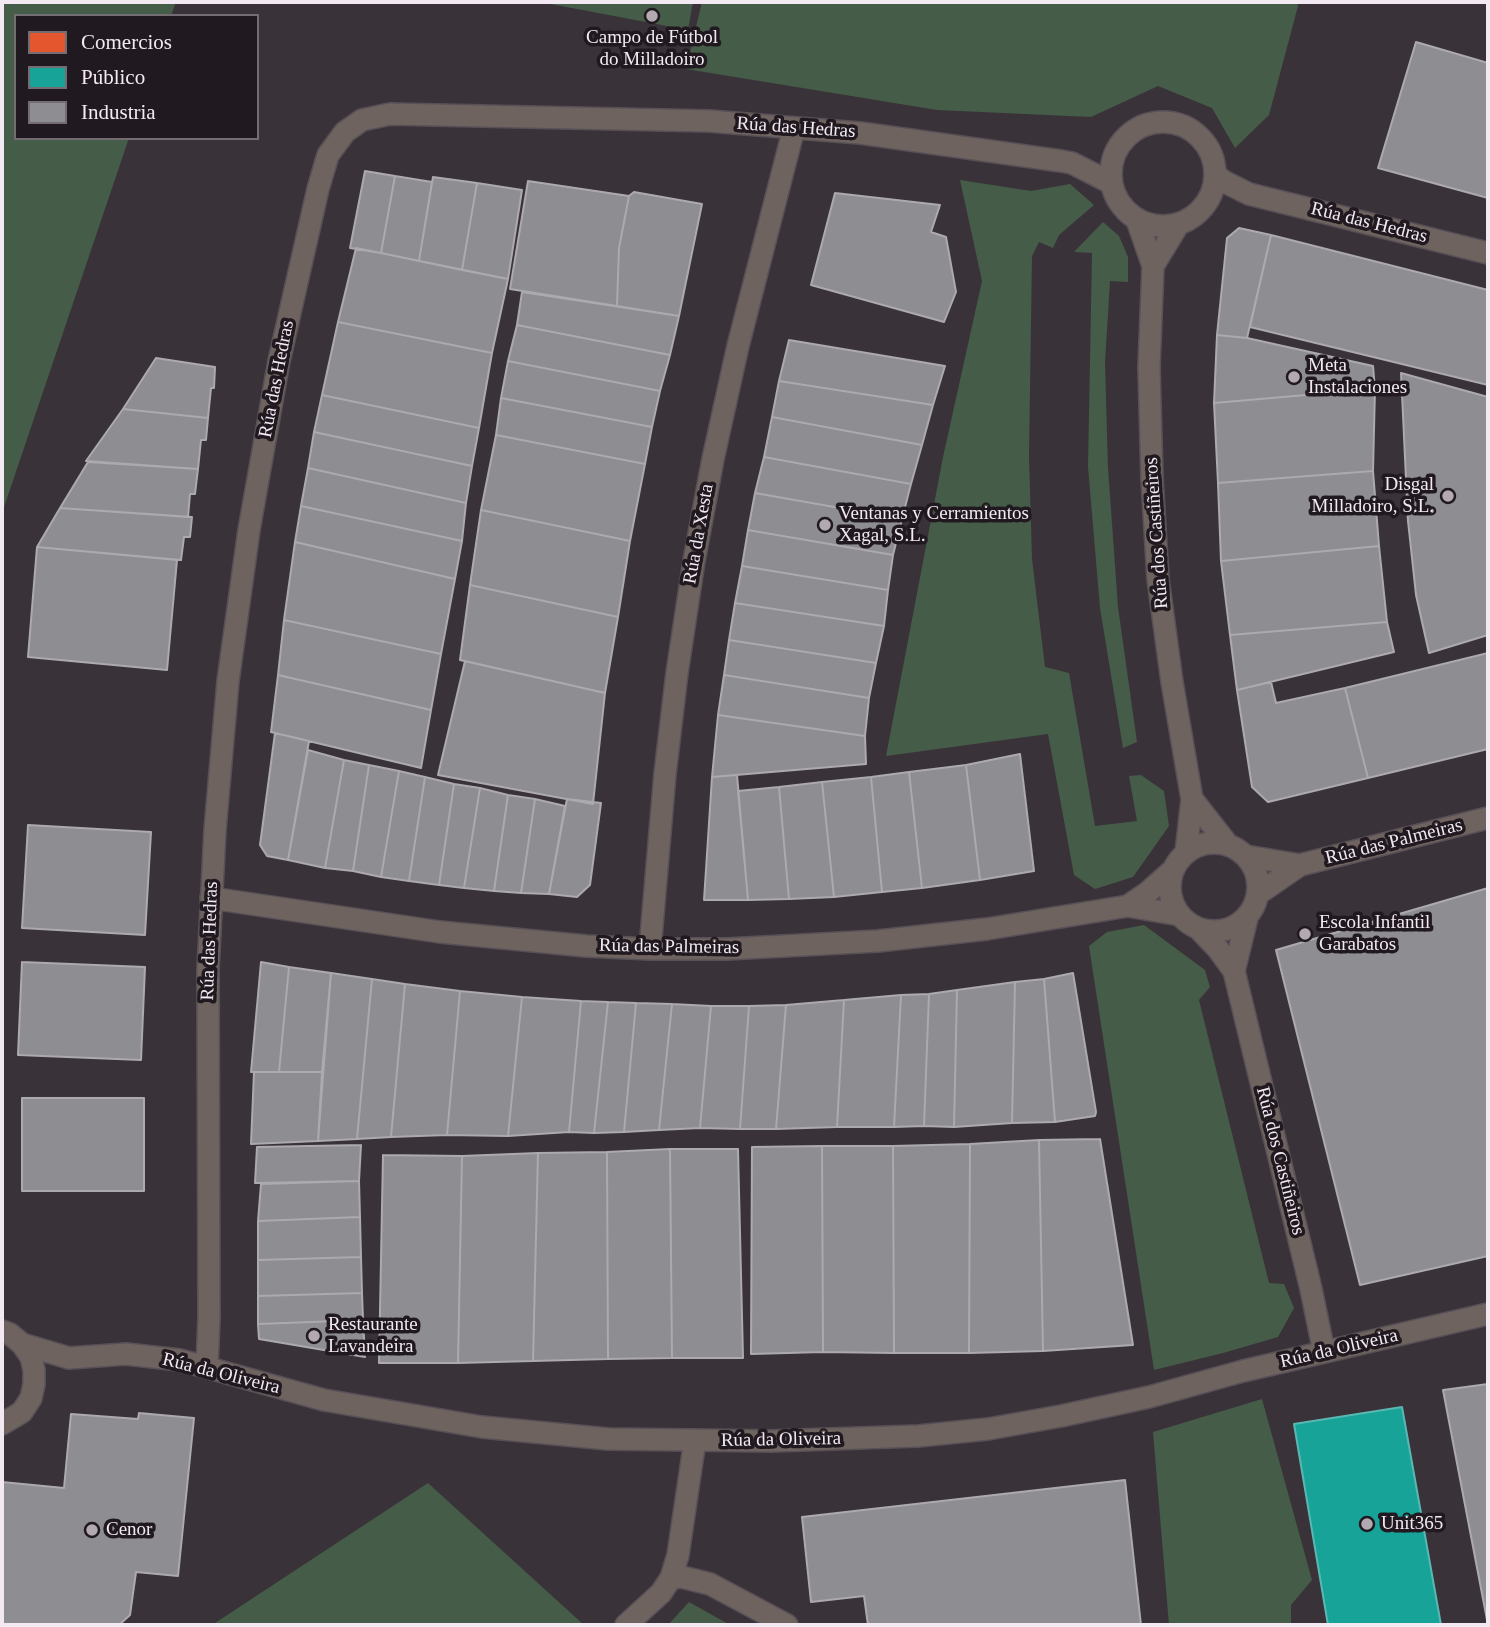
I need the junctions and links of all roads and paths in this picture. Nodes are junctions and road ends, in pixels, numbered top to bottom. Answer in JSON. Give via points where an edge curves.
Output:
{"nodes":[{"id":1,"x":794,"y":128,"type":"junction"},
{"id":2,"x":1117,"y":148,"type":"junction"},
{"id":3,"x":1072,"y":163,"type":"junction"},
{"id":4,"x":1216,"y":174,"type":"junction"},
{"id":5,"x":1111,"y":183,"type":"junction"},
{"id":6,"x":1249,"y":194,"type":"junction"},
{"id":7,"x":1201,"y":209,"type":"junction"},
{"id":8,"x":1137,"y":220,"type":"junction"},
{"id":9,"x":1178,"y":225,"type":"junction"},
{"id":10,"x":1488,"y":253,"type":"edge"},
{"id":11,"x":1153,"y":266,"type":"junction"},
{"id":12,"x":1192,"y":799,"type":"junction"},
{"id":13,"x":1488,"y":818,"type":"edge"},
{"id":14,"x":1237,"y":850,"type":"junction"},
{"id":15,"x":1180,"y":861,"type":"junction"},
{"id":16,"x":1300,"y":865,"type":"junction"},
{"id":17,"x":1258,"y":894,"type":"junction"},
{"id":18,"x":211,"y":898,"type":"junction"},
{"id":19,"x":1128,"y":906,"type":"junction"},
{"id":20,"x":1180,"y":915,"type":"junction"},
{"id":21,"x":1247,"y":918,"type":"junction"},
{"id":22,"x":1199,"y":929,"type":"junction"},
{"id":23,"x":650,"y":949,"type":"junction"},
{"id":24,"x":1234,"y":971,"type":"junction"},
{"id":25,"x":1488,"y":1314,"type":"edge"},
{"id":26,"x":2,"y":1331,"type":"edge"},
{"id":27,"x":22,"y":1344,"type":"junction"},
{"id":28,"x":1324,"y":1352,"type":"junction"},
{"id":29,"x":69,"y":1358,"type":"junction"},
{"id":30,"x":207,"y":1367,"type":"junction"},
{"id":31,"x":34,"y":1384,"type":"junction"},
{"id":32,"x":2,"y":1424,"type":"edge"},
{"id":33,"x":695,"y":1440,"type":"junction"},
{"id":34,"x":671,"y":1578,"type":"junction"},
{"id":35,"x":626,"y":1625,"type":"edge"},
{"id":36,"x":787,"y":1625,"type":"edge"}],
"edges":[{"from":1,"to":3,"type":"street","name":"Rúa das Hedras","via":[[860,132]]},
{"from":1,"to":18,"type":"street","name":"Rúa das Hedras","via":[[573,116],[390,114],[362,120],[345,132],[328,155],[318,189],[279,360],[248,530],[227,695]]},
{"from":1,"to":23,"type":"street","name":"Rúa da Xesta","via":[[738,346],[694,561],[668,748]]},
{"from":2,"to":3,"type":"street","name":"Rúa das Hedras"},
{"from":2,"to":4,"type":"street","name":"Rúa das Hedras","via":[[1137,128],[1169,122],[1198,135],[1209,148]]},
{"from":2,"to":5,"type":"street"},
{"from":3,"to":5,"type":"street","name":"Rúa das Hedras"},
{"from":4,"to":6,"type":"street","name":"Rúa das Hedras"},
{"from":4,"to":7,"type":"street","via":[[1210,199]]},
{"from":5,"to":8,"type":"street","via":[[1118,201]]},
{"from":6,"to":7,"type":"street","name":"Rúa das Hedras"},
{"from":6,"to":10,"type":"street","name":"Rúa das Hedras"},
{"from":7,"to":9,"type":"street","name":"Rúa das Hedras"},
{"from":8,"to":9,"type":"street","via":[[1150,226]]},
{"from":8,"to":11,"type":"street","name":"Rúa dos Castiñeiros"},
{"from":9,"to":11,"type":"street","name":"Rúa dos Castiñeiros"},
{"from":11,"to":12,"type":"street","name":"Rúa dos Castiñeiros","via":[[1149,368],[1158,579]]},
{"from":12,"to":14,"type":"street","name":"Rúa dos Castiñeiros"},
{"from":12,"to":15,"type":"street","name":"Rúa dos Castiñeiros"},
{"from":13,"to":16,"type":"street","name":"Rúa das Palmeiras"},
{"from":14,"to":15,"type":"street","via":[[1206,844]]},
{"from":14,"to":16,"type":"street","name":"Rúa das Palmeiras"},
{"from":14,"to":17,"type":"street","via":[[1254,867]]},
{"from":15,"to":19,"type":"street","name":"Rúa das Palmeiras"},
{"from":15,"to":20,"type":"street","via":[[1170,893]]},
{"from":16,"to":17,"type":"street","name":"Rúa das Palmeiras"},
{"from":17,"to":21,"type":"street"},
{"from":18,"to":23,"type":"street","name":"Rúa das Palmeiras","via":[[440,932]]},
{"from":18,"to":30,"type":"street","name":"Rúa das Hedras"},
{"from":19,"to":20,"type":"street","name":"Rúa das Palmeiras"},
{"from":19,"to":23,"type":"street","name":"Rúa das Palmeiras","via":[[878,941]]},
{"from":20,"to":22,"type":"street"},
{"from":21,"to":22,"type":"street","via":[[1224,931]]},
{"from":21,"to":24,"type":"street","name":"Rúa dos Castiñeiros"},
{"from":22,"to":24,"type":"street","name":"Rúa dos Castiñeiros"},
{"from":24,"to":28,"type":"street","name":"Rúa dos Castiñeiros"},
{"from":25,"to":28,"type":"street","name":"Rúa da Oliveira"},
{"from":26,"to":27,"type":"street","name":"Rúa da Oliveira"},
{"from":27,"to":29,"type":"street","name":"Rúa da Oliveira"},
{"from":27,"to":31,"type":"street","via":[[34,1370]]},
{"from":28,"to":33,"type":"street","name":"Rúa da Oliveira","via":[[1149,1397],[988,1429],[847,1439]]},
{"from":29,"to":30,"type":"street","name":"Rúa da Oliveira","via":[[126,1354]]},
{"from":29,"to":31,"type":"street"},
{"from":30,"to":33,"type":"street","name":"Rúa da Oliveira","via":[[324,1400],[441,1421],[607,1439]]},
{"from":31,"to":32,"type":"street","via":[[22,1412]]},
{"from":33,"to":34,"type":"street"},
{"from":34,"to":35,"type":"street"},
{"from":34,"to":36,"type":"street","via":[[710,1584]]}]}
